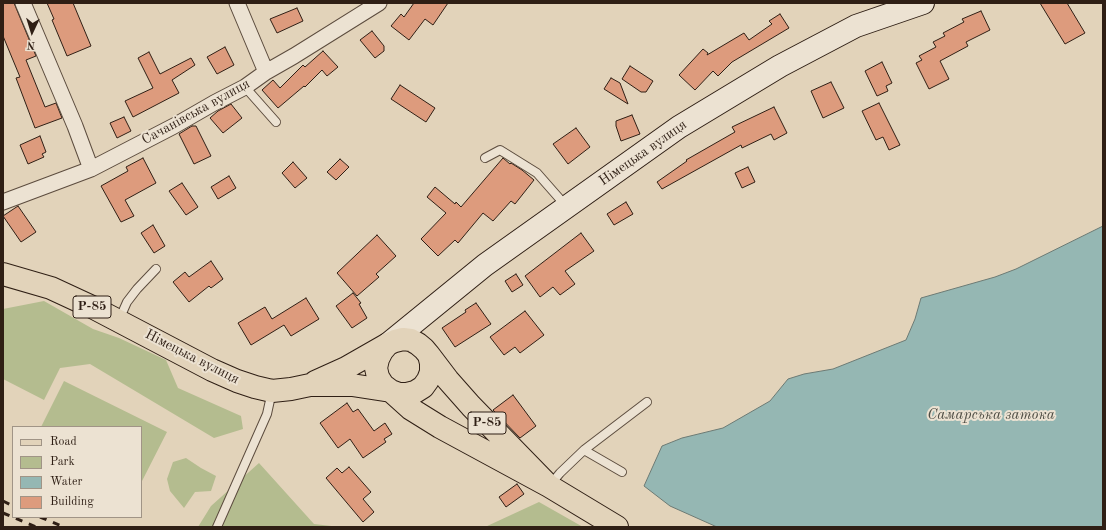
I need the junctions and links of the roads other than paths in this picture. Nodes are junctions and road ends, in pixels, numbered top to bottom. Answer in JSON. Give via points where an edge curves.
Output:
{"nodes":[{"id":1,"x":23,"y":3,"type":"edge"},
{"id":2,"x":237,"y":3,"type":"edge"},
{"id":3,"x":379,"y":3,"type":"edge"},
{"id":4,"x":922,"y":3,"type":"edge"},
{"id":5,"x":266,"y":72,"type":"junction"},
{"id":6,"x":244,"y":86,"type":"junction"},
{"id":7,"x":276,"y":122,"type":"dead end"},
{"id":8,"x":485,"y":158,"type":"dead end"},
{"id":9,"x":91,"y":169,"type":"junction"},
{"id":10,"x":3,"y":202,"type":"edge"},
{"id":11,"x":566,"y":207,"type":"junction"},
{"id":12,"x":156,"y":269,"type":"dead end"},
{"id":13,"x":15,"y":280,"type":"edge"},
{"id":14,"x":426,"y":313,"type":"junction"},
{"id":15,"x":118,"y":320,"type":"junction"},
{"id":16,"x":388,"y":344,"type":"junction"},
{"id":17,"x":429,"y":356,"type":"junction"},
{"id":18,"x":310,"y":385,"type":"junction"},
{"id":19,"x":272,"y":390,"type":"junction"},
{"id":20,"x":391,"y":391,"type":"junction"},
{"id":21,"x":647,"y":402,"type":"dead end"},
{"id":22,"x":584,"y":450,"type":"junction"},
{"id":23,"x":622,"y":472,"type":"dead end"},
{"id":24,"x":549,"y":486,"type":"junction"},
{"id":25,"x":217,"y":527,"type":"edge"},
{"id":26,"x":617,"y":527,"type":"edge"}],
"edges":[{"from":1,"to":9,"type":"street"},
{"from":2,"to":5,"type":"street"},
{"from":3,"to":5,"type":"street","name":"Сачанівська вулиця"},
{"from":4,"to":11,"type":"main road","name":"Німецька вулиця","via":[[856,26],[780,66],[679,128]]},
{"from":5,"to":6,"type":"street","name":"Сачанівська вулиця"},
{"from":6,"to":7,"type":"lane"},
{"from":6,"to":9,"type":"street","name":"Сачанівська вулиця"},
{"from":8,"to":11,"type":"lane","via":[[500,150],[537,173]]},
{"from":9,"to":10,"type":"street","name":"Сачанівська вулиця"},
{"from":11,"to":14,"type":"main road","name":"Німецька вулиця","via":[[485,265]]},
{"from":12,"to":15,"type":"lane","via":[[136,289]]},
{"from":13,"to":15,"type":"main road","name":"Німецька вулиця","number":"Р-85","via":[[51,288]]},
{"from":14,"to":16,"type":"main road","name":"Німецька вулиця"},
{"from":14,"to":17,"type":"main road","via":[[424,335]]},
{"from":15,"to":19,"type":"main road","name":"Німецька вулиця","number":"Р-85","via":[[236,381]]},
{"from":16,"to":17,"type":"main road","number":"Р-85","via":[[403,339],[411,340]]},
{"from":16,"to":18,"type":"main road"},
{"from":16,"to":20,"type":"main road","via":[[382,351],[376,368],[378,377]]},
{"from":17,"to":20,"type":"main road","number":"Р-85","via":[[431,372],[423,387],[407,394]]},
{"from":17,"to":24,"type":"main road","number":"Р-85","via":[[471,406]]},
{"from":18,"to":19,"type":"main road","name":"Німецька вулиця","number":"Р-85"},
{"from":18,"to":20,"type":"main road","name":"Німецька вулиця","number":"Р-85","via":[[352,385]]},
{"from":19,"to":25,"type":"lane","via":[[267,414]]},
{"from":20,"to":24,"type":"main road","via":[[411,409],[440,427]]},
{"from":21,"to":22,"type":"lane"},
{"from":22,"to":23,"type":"lane"},
{"from":22,"to":24,"type":"lane"},
{"from":24,"to":26,"type":"main road","number":"Р-85"}]}
